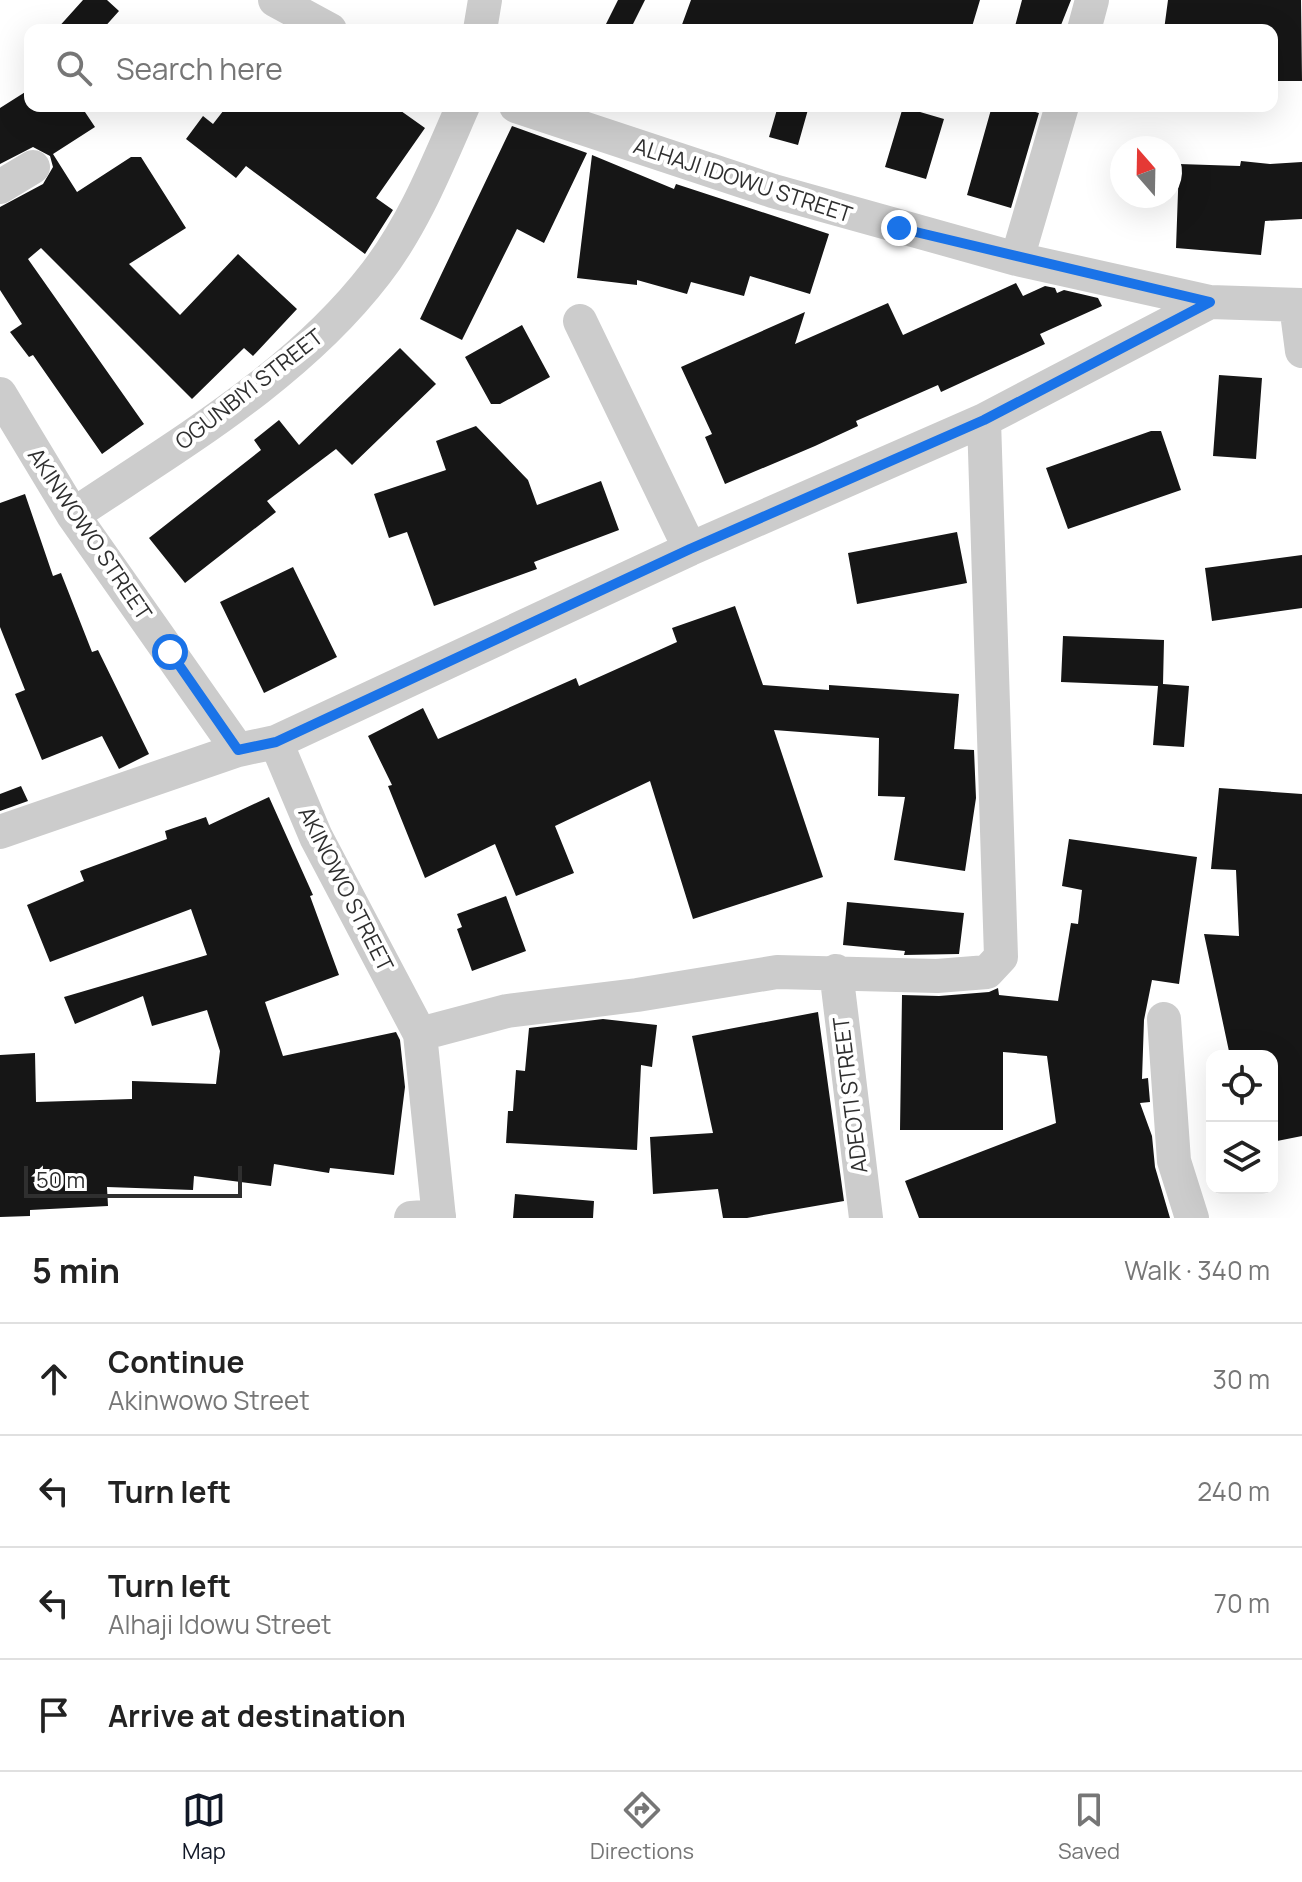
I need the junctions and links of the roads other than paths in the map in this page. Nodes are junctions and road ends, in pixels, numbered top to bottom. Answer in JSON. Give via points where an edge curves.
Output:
{"nodes":[{"id":1,"x":275,"y":0,"type":"edge"},
{"id":2,"x":485,"y":0,"type":"edge"},
{"id":3,"x":1092,"y":0,"type":"edge"},
{"id":4,"x":319,"y":24,"type":"edge"},
{"id":5,"x":481,"y":24,"type":"edge"},
{"id":6,"x":1086,"y":24,"type":"edge"},
{"id":7,"x":460,"y":112,"type":"edge"},
{"id":8,"x":534,"y":112,"type":"edge"},
{"id":9,"x":1060,"y":112,"type":"edge"},
{"id":10,"x":33,"y":167,"type":"dead end"},
{"id":11,"x":0,"y":187,"type":"edge"},
{"id":12,"x":1017,"y":259,"type":"junction"},
{"id":13,"x":1210,"y":302,"type":"junction"},
{"id":14,"x":1299,"y":305,"type":"edge"},
{"id":15,"x":580,"y":321,"type":"dead end"},
{"id":16,"x":1302,"y":351,"type":"edge"},
{"id":17,"x":0,"y":394,"type":"edge"},
{"id":18,"x":984,"y":420,"type":"junction"},
{"id":19,"x":73,"y":515,"type":"junction"},
{"id":20,"x":690,"y":549,"type":"junction"},
{"id":21,"x":276,"y":742,"type":"junction"},
{"id":22,"x":238,"y":750,"type":"junction"},
{"id":23,"x":0,"y":832,"type":"edge"},
{"id":24,"x":836,"y":971,"type":"junction"},
{"id":25,"x":1164,"y":1019,"type":"dead end"},
{"id":26,"x":420,"y":1034,"type":"junction"},
{"id":27,"x":430,"y":1217,"type":"edge"},
{"id":28,"x":866,"y":1218,"type":"edge"},
{"id":29,"x":1192,"y":1218,"type":"edge"}],
"edges":[{"from":1,"to":4,"type":"street"},
{"from":2,"to":5,"type":"street"},
{"from":3,"to":6,"type":"street"},
{"from":7,"to":19,"type":"street","name":"OGUNBIYI STREET","via":[[406,226],[378,272],[336,320],[225,413]]},
{"from":8,"to":12,"type":"street","name":"ALHAJI IDOWU STREET","via":[[773,191]]},
{"from":9,"to":12,"type":"street"},
{"from":10,"to":11,"type":"street"},
{"from":12,"to":13,"type":"street","name":"ALHAJI IDOWU STREET"},
{"from":13,"to":14,"type":"street","name":"ALHAJI IDOWU STREET"},
{"from":13,"to":18,"type":"street"},
{"from":14,"to":16,"type":"street"},
{"from":15,"to":20,"type":"street"},
{"from":17,"to":19,"type":"street","name":"AKINWOWO STREET"},
{"from":18,"to":20,"type":"street"},
{"from":18,"to":24,"type":"street","via":[[1001,957],[987,972],[937,976]]},
{"from":19,"to":22,"type":"street","name":"AKINWOWO STREET"},
{"from":20,"to":21,"type":"street"},
{"from":21,"to":22,"type":"street"},
{"from":21,"to":26,"type":"street","name":"AKINOWO STREET","via":[[316,837]]},
{"from":22,"to":23,"type":"street"},
{"from":24,"to":26,"type":"street","via":[[777,972],[507,1011]]},
{"from":24,"to":28,"type":"street","name":"ADEOTI STREET"},
{"from":25,"to":29,"type":"street","via":[[1174,1161]]},
{"from":26,"to":27,"type":"street"}]}
